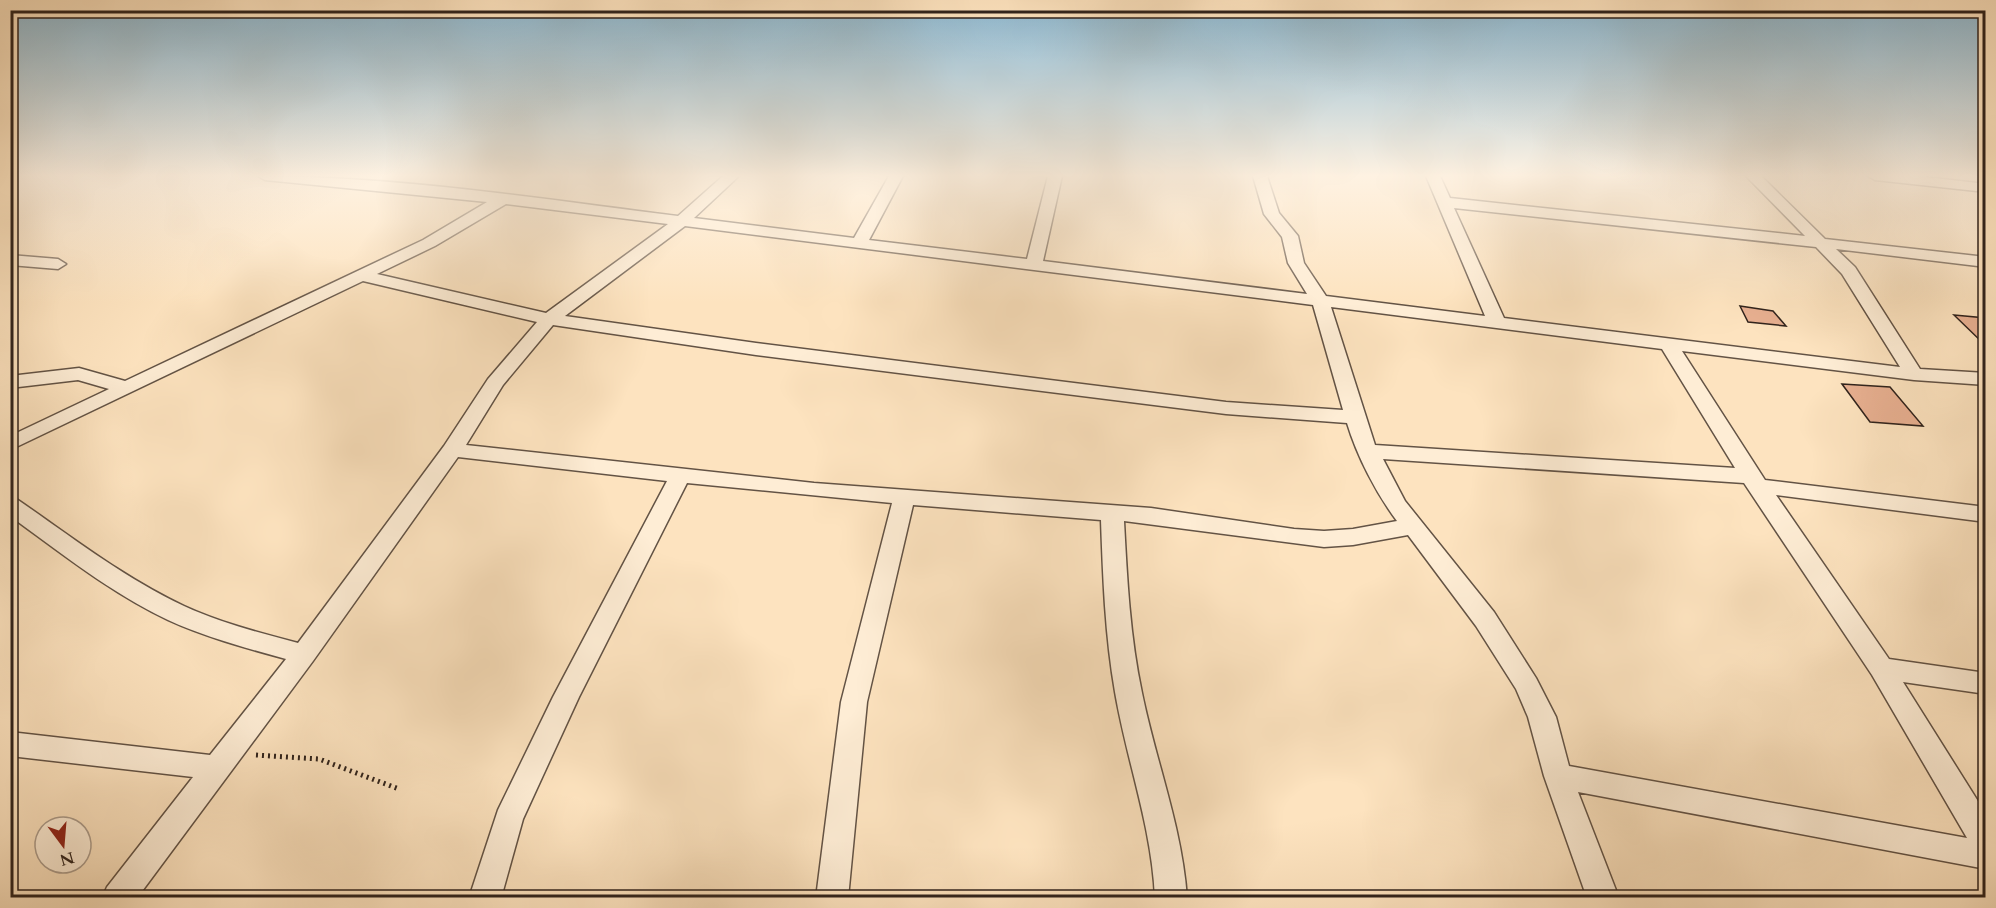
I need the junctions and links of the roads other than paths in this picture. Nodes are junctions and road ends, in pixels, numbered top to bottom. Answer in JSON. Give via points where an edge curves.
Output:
{"nodes":[{"id":1,"x":471,"y":218,"type":"edge"},
{"id":2,"x":661,"y":218,"type":"edge"},
{"id":3,"x":685,"y":218,"type":"edge"},
{"id":4,"x":873,"y":218,"type":"edge"},
{"id":5,"x":1045,"y":218,"type":"edge"},
{"id":6,"x":1276,"y":218,"type":"edge"},
{"id":7,"x":1451,"y":218,"type":"edge"},
{"id":8,"x":1595,"y":218,"type":"edge"},
{"id":9,"x":1797,"y":218,"type":"edge"},
{"id":10,"x":682,"y":221,"type":"junction"},
{"id":11,"x":859,"y":243,"type":"junction"},
{"id":12,"x":1822,"y":243,"type":"junction"},
{"id":13,"x":10,"y":260,"type":"edge"},
{"id":14,"x":1986,"y":262,"type":"edge"},
{"id":15,"x":58,"y":264,"type":"dead end"},
{"id":16,"x":1034,"y":265,"type":"junction"},
{"id":17,"x":358,"y":275,"type":"junction"},
{"id":18,"x":1320,"y":300,"type":"junction"},
{"id":19,"x":549,"y":318,"type":"junction"},
{"id":20,"x":1497,"y":323,"type":"junction"},
{"id":21,"x":1668,"y":344,"type":"junction"},
{"id":22,"x":1914,"y":374,"type":"junction"},
{"id":23,"x":1986,"y":379,"type":"edge"},
{"id":24,"x":10,"y":382,"type":"edge"},
{"id":25,"x":128,"y":388,"type":"junction"},
{"id":26,"x":1353,"y":417,"type":"junction"},
{"id":27,"x":10,"y":444,"type":"edge"},
{"id":28,"x":452,"y":450,"type":"junction"},
{"id":29,"x":1368,"y":451,"type":"junction"},
{"id":30,"x":681,"y":474,"type":"junction"},
{"id":31,"x":1754,"y":481,"type":"junction"},
{"id":32,"x":904,"y":498,"type":"junction"},
{"id":33,"x":10,"y":505,"type":"edge"},
{"id":34,"x":1112,"y":514,"type":"junction"},
{"id":35,"x":1986,"y":515,"type":"edge"},
{"id":36,"x":1414,"y":526,"type":"junction"},
{"id":37,"x":304,"y":654,"type":"junction"},
{"id":38,"x":1881,"y":668,"type":"junction"},
{"id":39,"x":1986,"y":684,"type":"edge"},
{"id":40,"x":10,"y":744,"type":"edge"},
{"id":41,"x":222,"y":761,"type":"junction"},
{"id":42,"x":1558,"y":776,"type":"junction"},
{"id":43,"x":1986,"y":842,"type":"edge"},
{"id":44,"x":1986,"y":855,"type":"edge"},
{"id":45,"x":118,"y":897,"type":"edge"},
{"id":46,"x":485,"y":897,"type":"edge"},
{"id":47,"x":832,"y":897,"type":"edge"},
{"id":48,"x":1170,"y":897,"type":"edge"},
{"id":49,"x":1603,"y":897,"type":"edge"}],
"edges":[{"from":1,"to":17,"type":"street"},
{"from":2,"to":10,"type":"street"},
{"from":3,"to":10,"type":"street"},
{"from":4,"to":11,"type":"street"},
{"from":5,"to":16,"type":"street"},
{"from":6,"to":18,"type":"street","via":[[1290,236],[1296,263]]},
{"from":7,"to":20,"type":"street"},
{"from":8,"to":12,"type":"street"},
{"from":9,"to":12,"type":"street"},
{"from":10,"to":11,"type":"street"},
{"from":10,"to":19,"type":"street"},
{"from":11,"to":16,"type":"street"},
{"from":12,"to":14,"type":"street"},
{"from":12,"to":22,"type":"street","via":[[1849,271]]},
{"from":13,"to":15,"type":"street"},
{"from":16,"to":18,"type":"street"},
{"from":17,"to":19,"type":"street"},
{"from":17,"to":25,"type":"street"},
{"from":18,"to":20,"type":"street"},
{"from":18,"to":26,"type":"street"},
{"from":19,"to":26,"type":"street","via":[[756,350],[1226,408]]},
{"from":19,"to":28,"type":"street","via":[[495,383]]},
{"from":20,"to":21,"type":"street"},
{"from":21,"to":22,"type":"street"},
{"from":21,"to":31,"type":"street"},
{"from":22,"to":23,"type":"street"},
{"from":24,"to":25,"type":"street","via":[[78,374]]},
{"from":25,"to":27,"type":"street"},
{"from":26,"to":29,"type":"street"},
{"from":28,"to":30,"type":"street"},
{"from":28,"to":37,"type":"street"},
{"from":29,"to":31,"type":"street"},
{"from":29,"to":36,"type":"street","via":[[1396,504]]},
{"from":30,"to":32,"type":"street"},
{"from":30,"to":46,"type":"street","via":[[508,819]]},
{"from":31,"to":35,"type":"street"},
{"from":31,"to":38,"type":"street"},
{"from":32,"to":34,"type":"street"},
{"from":32,"to":47,"type":"street","via":[[854,702]]},
{"from":33,"to":37,"type":"street","via":[[160,606],[221,632]]},
{"from":34,"to":36,"type":"street","via":[[1324,539]]},
{"from":34,"to":48,"type":"street","via":[[1115,581],[1128,691],[1163,837]]},
{"from":36,"to":42,"type":"street","via":[[1485,619],[1527,685],[1542,717]]},
{"from":37,"to":41,"type":"street"},
{"from":38,"to":39,"type":"street"},
{"from":38,"to":43,"type":"street"},
{"from":40,"to":41,"type":"street"},
{"from":41,"to":45,"type":"street"},
{"from":42,"to":44,"type":"street"},
{"from":42,"to":49,"type":"street"}]}
